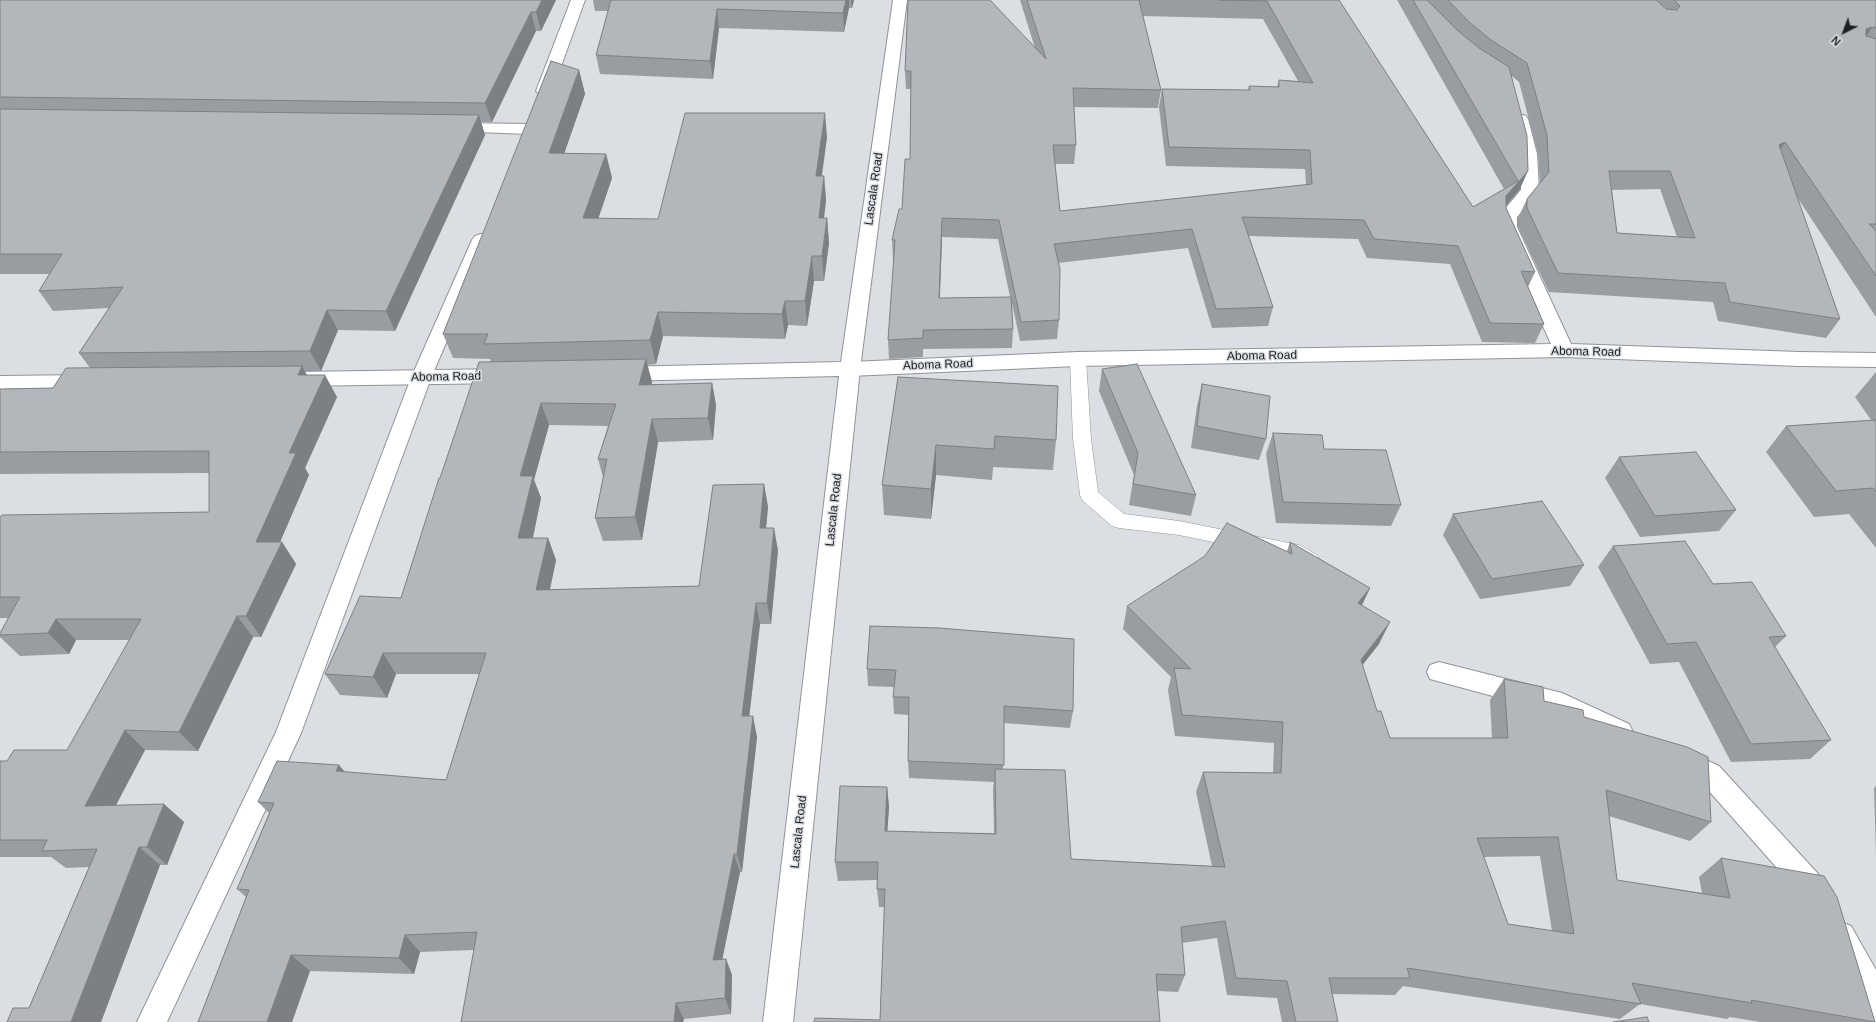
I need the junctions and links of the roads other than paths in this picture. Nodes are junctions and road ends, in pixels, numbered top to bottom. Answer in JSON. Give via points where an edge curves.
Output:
{"nodes":[{"id":1,"x":578,"y":0,"type":"edge"},
{"id":2,"x":900,"y":0,"type":"edge"},
{"id":3,"x":1516,"y":104,"type":"edge"},
{"id":4,"x":435,"y":128,"type":"edge"},
{"id":5,"x":488,"y":224,"type":"edge"},
{"id":6,"x":1564,"y":350,"type":"junction"},
{"id":7,"x":1078,"y":359,"type":"junction"},
{"id":8,"x":1876,"y":360,"type":"edge"},
{"id":9,"x":850,"y":369,"type":"junction"},
{"id":10,"x":604,"y":374,"type":"edge"},
{"id":11,"x":524,"y":376,"type":"edge"},
{"id":12,"x":421,"y":378,"type":"junction"},
{"id":13,"x":278,"y":379,"type":"edge"},
{"id":14,"x":103,"y":381,"type":"edge"},
{"id":15,"x":0,"y":383,"type":"edge"},
{"id":16,"x":1322,"y":568,"type":"edge"},
{"id":17,"x":1439,"y":672,"type":"dead end"},
{"id":18,"x":152,"y":1022,"type":"edge"},
{"id":19,"x":778,"y":1022,"type":"edge"},
{"id":20,"x":1874,"y":1022,"type":"edge"}],
"edges":[{"from":1,"to":4,"type":"street","via":[[532,124]]},
{"from":2,"to":9,"type":"street","name":"Lascala Road"},
{"from":3,"to":6,"type":"street","via":[[1529,154],[1530,191],[1508,216],[1508,227]]},
{"from":5,"to":12,"type":"street"},
{"from":6,"to":7,"type":"street","name":"Aboma Road"},
{"from":6,"to":8,"type":"street","name":"Aboma Road"},
{"from":7,"to":9,"type":"street","name":"Aboma Road"},
{"from":7,"to":16,"type":"lane","via":[[1082,439],[1089,495],[1119,521],[1179,528],[1292,550]]},
{"from":9,"to":10,"type":"street","name":"Aboma Road"},
{"from":9,"to":19,"type":"street","name":"Lascala Road"},
{"from":11,"to":12,"type":"street","name":"Aboma Road"},
{"from":12,"to":13,"type":"street","name":"Aboma Road"},
{"from":12,"to":18,"type":"street","via":[[288,733]]},
{"from":14,"to":15,"type":"street"},
{"from":17,"to":20,"type":"street","via":[[1553,701],[1710,774],[1810,885],[1861,970]]}]}
